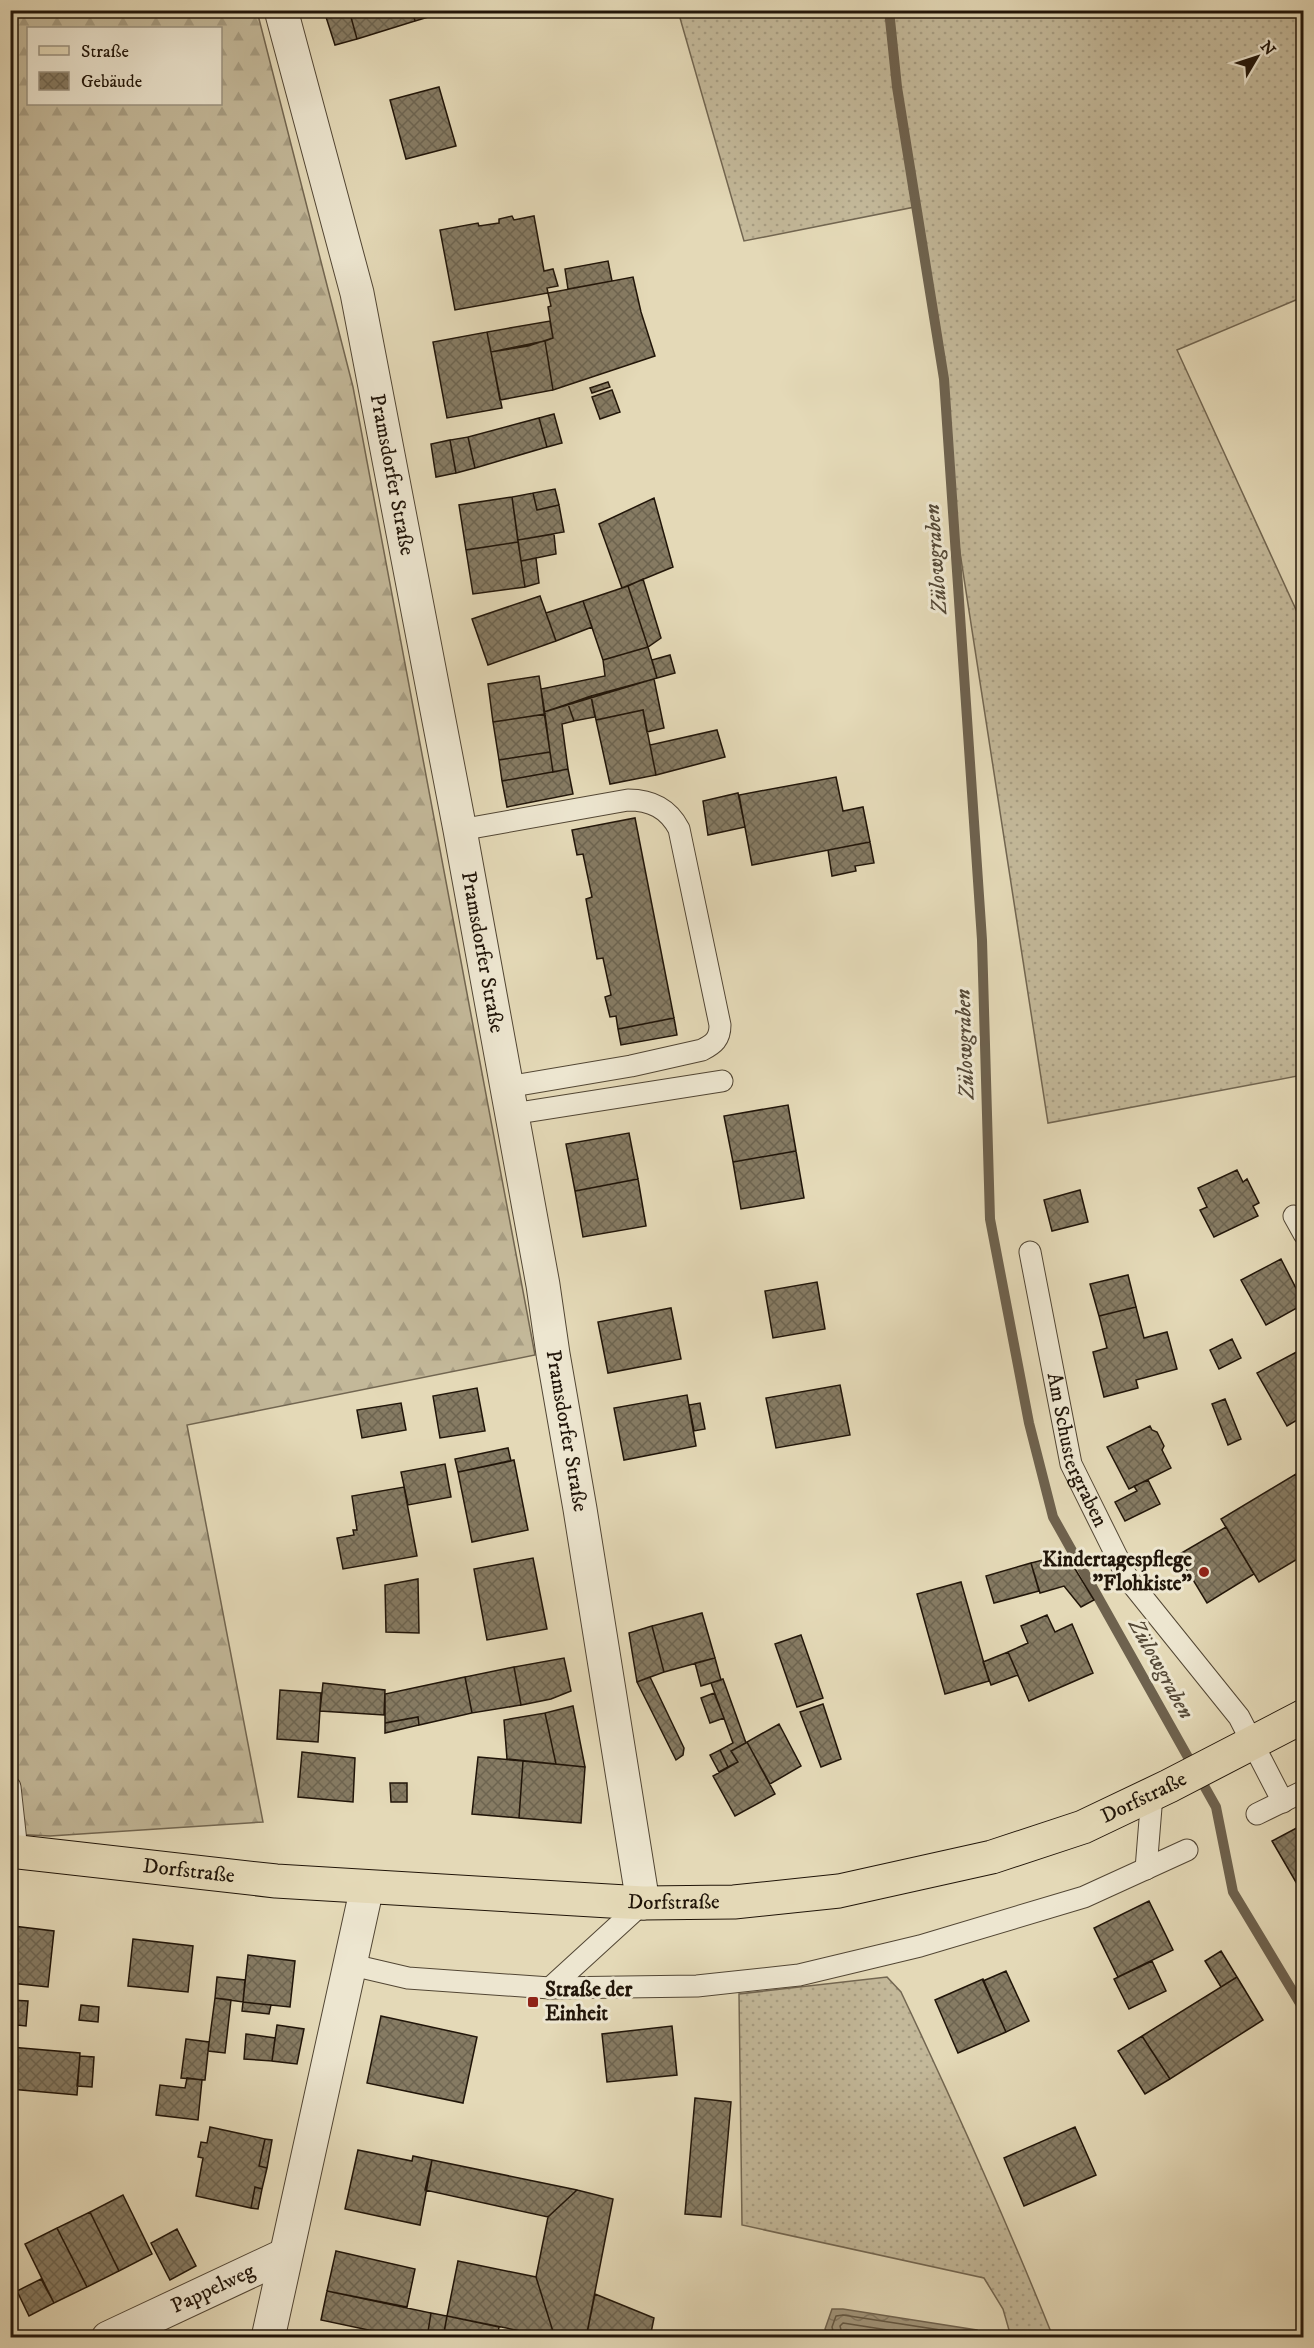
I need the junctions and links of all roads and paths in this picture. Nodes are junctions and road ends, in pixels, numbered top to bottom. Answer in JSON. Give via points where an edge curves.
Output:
{"nodes":[{"id":1,"x":281,"y":10,"type":"edge"},
{"id":2,"x":460,"y":830,"type":"junction"},
{"id":3,"x":722,"y":1081,"type":"dead end"},
{"id":4,"x":509,"y":1100,"type":"junction"},
{"id":5,"x":1030,"y":1252,"type":"dead end"},
{"id":6,"x":1304,"y":1716,"type":"edge"},
{"id":7,"x":1252,"y":1744,"type":"junction"},
{"id":8,"x":10,"y":1787,"type":"edge"},
{"id":9,"x":1161,"y":1790,"type":"junction"},
{"id":10,"x":1304,"y":1791,"type":"edge"},
{"id":11,"x":1283,"y":1802,"type":"junction"},
{"id":12,"x":1257,"y":1814,"type":"dead end"},
{"id":13,"x":1187,"y":1850,"type":"dead end"},
{"id":14,"x":14,"y":1851,"type":"edge"},
{"id":15,"x":1146,"y":1869,"type":"junction"},
{"id":16,"x":367,"y":1887,"type":"junction"},
{"id":17,"x":643,"y":1903,"type":"junction"},
{"id":18,"x":348,"y":1964,"type":"junction"},
{"id":19,"x":550,"y":1988,"type":"junction"},
{"id":20,"x":285,"y":2255,"type":"junction"},
{"id":21,"x":108,"y":2337,"type":"edge"},
{"id":22,"x":268,"y":2337,"type":"edge"}],
"edges":[{"from":1,"to":2,"type":"street","name":"Pramsdorfer Straße","via":[[357,292]]},
{"from":2,"to":4,"type":"street","name":"Pramsdorfer Straße"},
{"from":2,"to":4,"type":"lane","via":[[628,800],[643,800],[660,807],[679,829],[719,1020],[720,1036],[702,1050]]},
{"from":3,"to":4,"type":"lane"},
{"from":4,"to":17,"type":"street","name":"Pramsdorfer Straße","via":[[543,1285]]},
{"from":5,"to":7,"type":"lane","name":"Am Schustergraben","via":[[1071,1464],[1128,1580],[1239,1717]]},
{"from":6,"to":7,"type":"main road","name":"Dorfstraße"},
{"from":7,"to":9,"type":"main road","name":"Dorfstraße"},
{"from":7,"to":11,"type":"lane","name":"Am Schustergraben"},
{"from":8,"to":14,"type":"lane"},
{"from":9,"to":15,"type":"lane"},
{"from":9,"to":17,"type":"main road","name":"Dorfstraße","via":[[1083,1827],[992,1857],[839,1891],[734,1902]]},
{"from":10,"to":11,"type":"lane"},
{"from":11,"to":12,"type":"lane"},
{"from":13,"to":15,"type":"lane"},
{"from":14,"to":16,"type":"main road","name":"Dorfstraße","via":[[276,1881]]},
{"from":15,"to":19,"type":"lane","via":[[1084,1897],[920,1946],[799,1975],[697,1986]]},
{"from":16,"to":17,"type":"main road","name":"Dorfstraße"},
{"from":16,"to":18,"type":"street"},
{"from":17,"to":19,"type":"lane"},
{"from":18,"to":19,"type":"lane","via":[[408,1978]]},
{"from":18,"to":20,"type":"street"},
{"from":20,"to":21,"type":"street","name":"Pappelweg"},
{"from":20,"to":22,"type":"street"}]}
